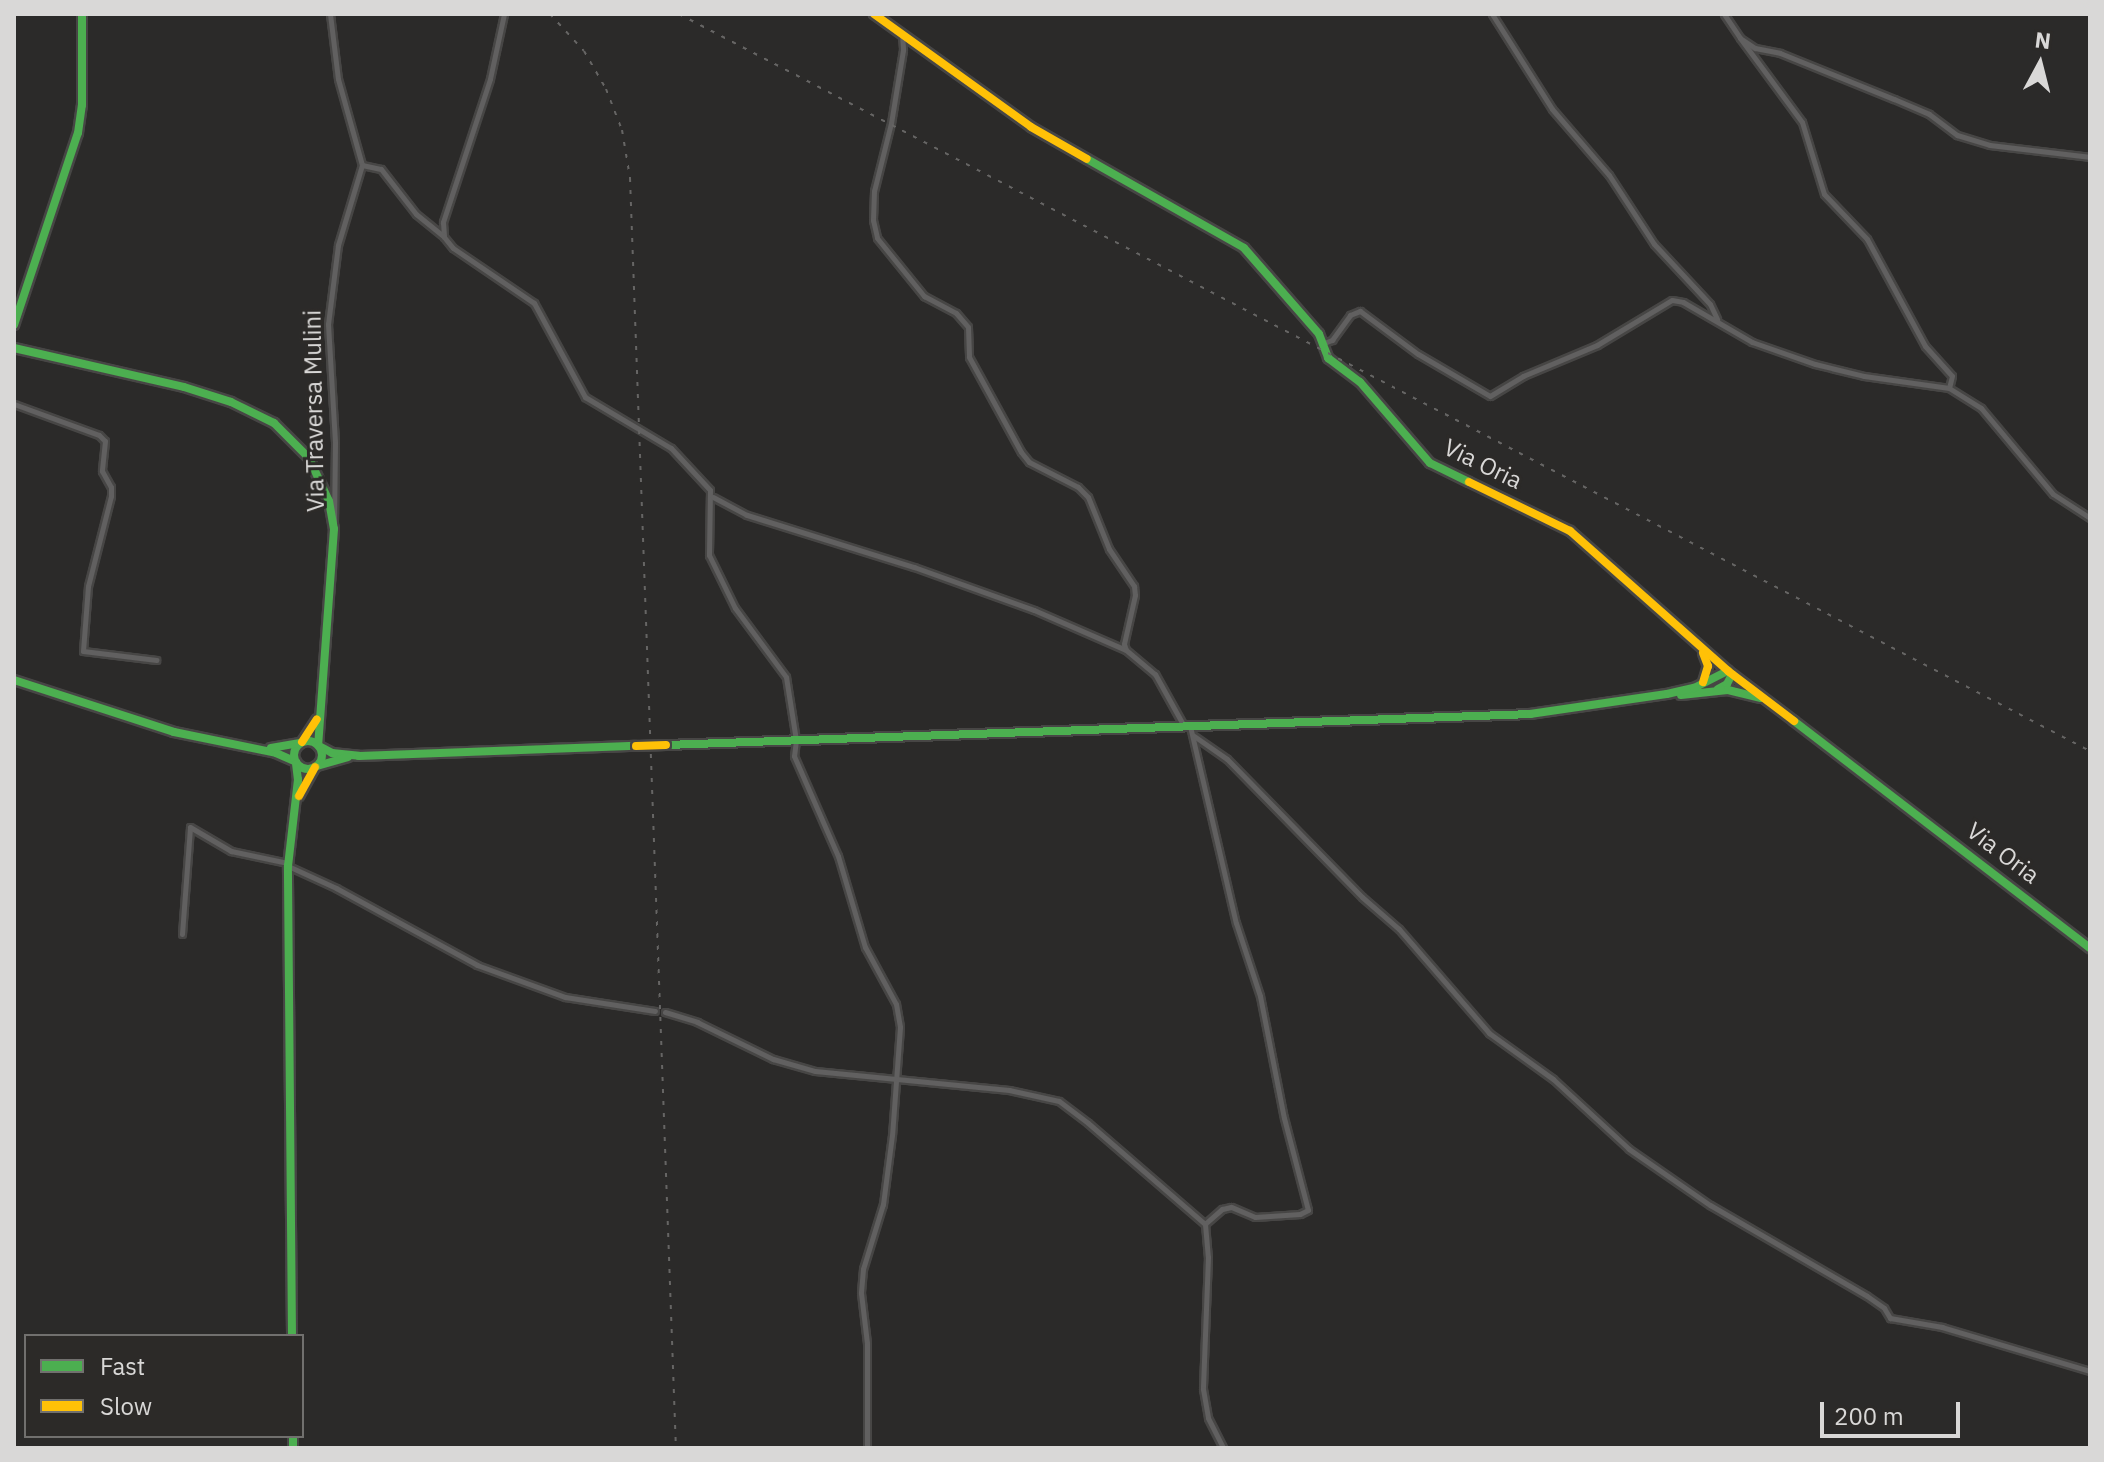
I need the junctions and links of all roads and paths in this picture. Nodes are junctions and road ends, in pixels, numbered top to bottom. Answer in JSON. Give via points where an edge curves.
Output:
{"nodes":[{"id":1,"x":82,"y":14,"type":"edge"},
{"id":2,"x":330,"y":14,"type":"edge"},
{"id":3,"x":504,"y":14,"type":"edge"},
{"id":4,"x":874,"y":14,"type":"edge"},
{"id":5,"x":1492,"y":14,"type":"edge"},
{"id":6,"x":1724,"y":14,"type":"edge"},
{"id":7,"x":902,"y":33,"type":"junction"},
{"id":8,"x":1740,"y":38,"type":"junction"},
{"id":9,"x":2090,"y":157,"type":"edge"},
{"id":10,"x":362,"y":165,"type":"junction"},
{"id":11,"x":444,"y":237,"type":"junction"},
{"id":12,"x":1717,"y":320,"type":"junction"},
{"id":13,"x":14,"y":325,"type":"edge"},
{"id":14,"x":1324,"y":343,"type":"junction"},
{"id":15,"x":14,"y":348,"type":"edge"},
{"id":16,"x":1949,"y":388,"type":"junction"},
{"id":17,"x":14,"y":404,"type":"edge"},
{"id":18,"x":712,"y":497,"type":"junction"},
{"id":19,"x":2090,"y":518,"type":"edge"},
{"id":20,"x":334,"y":529,"type":"junction"},
{"id":21,"x":1696,"y":643,"type":"junction"},
{"id":22,"x":1126,"y":650,"type":"junction"},
{"id":23,"x":156,"y":660,"type":"dead end"},
{"id":24,"x":1730,"y":672,"type":"junction"},
{"id":25,"x":14,"y":680,"type":"edge"},
{"id":26,"x":1694,"y":688,"type":"junction"},
{"id":27,"x":1714,"y":690,"type":"junction"},
{"id":28,"x":1765,"y":700,"type":"junction"},
{"id":29,"x":1625,"y":702,"type":"junction"},
{"id":30,"x":320,"y":712,"type":"junction"},
{"id":31,"x":1187,"y":726,"type":"junction"},
{"id":32,"x":1194,"y":736,"type":"junction"},
{"id":33,"x":796,"y":740,"type":"junction"},
{"id":34,"x":300,"y":742,"type":"junction"},
{"id":35,"x":319,"y":746,"type":"junction"},
{"id":36,"x":255,"y":748,"type":"junction"},
{"id":37,"x":359,"y":756,"type":"junction"},
{"id":38,"x":296,"y":763,"type":"junction"},
{"id":39,"x":316,"y":766,"type":"junction"},
{"id":40,"x":295,"y":806,"type":"junction"},
{"id":41,"x":288,"y":864,"type":"junction"},
{"id":42,"x":182,"y":934,"type":"dead end"},
{"id":43,"x":2090,"y":948,"type":"edge"},
{"id":44,"x":655,"y":1011,"type":"dead end"},
{"id":45,"x":665,"y":1012,"type":"dead end"},
{"id":46,"x":898,"y":1077,"type":"junction"},
{"id":47,"x":1205,"y":1224,"type":"junction"},
{"id":48,"x":292,"y":1334,"type":"edge"},
{"id":49,"x":2090,"y":1371,"type":"edge"},
{"id":50,"x":867,"y":1448,"type":"edge"},
{"id":51,"x":1223,"y":1448,"type":"edge"}],
"edges":[{"from":1,"to":13,"type":"main road","via":[[78,133]]},
{"from":2,"to":10,"type":"street","via":[[338,79]]},
{"from":3,"to":11,"type":"street","via":[[490,79],[443,222]]},
{"from":4,"to":7,"type":"main road","name":"Via Oria"},
{"from":5,"to":12,"type":"street","via":[[1552,109],[1609,175],[1654,244],[1710,304]]},
{"from":6,"to":8,"type":"street"},
{"from":7,"to":14,"type":"main road","name":"Via Oria","via":[[1031,127],[1244,248]]},
{"from":7,"to":22,"type":"street","via":[[893,110],[874,191],[877,238],[924,296],[956,313],[968,327],[969,357],[1029,462],[1088,497],[1109,549],[1134,586]]},
{"from":8,"to":9,"type":"street","via":[[1929,114],[1957,135],[1990,145]]},
{"from":8,"to":16,"type":"street","via":[[1802,122],[1824,194],[1867,239],[1925,346],[1952,376]]},
{"from":10,"to":11,"type":"street","via":[[381,169],[423,221]]},
{"from":10,"to":20,"type":"street","name":"Via Traversa Mulini","via":[[338,245],[328,324]]},
{"from":11,"to":18,"type":"street","via":[[534,303],[585,397],[676,452],[702,478]]},
{"from":12,"to":14,"type":"street","via":[[1672,300],[1597,345],[1490,396],[1418,354],[1360,311]]},
{"from":12,"to":16,"type":"street","via":[[1752,342],[1815,364]]},
{"from":14,"to":21,"type":"main road","name":"Via Oria","via":[[1328,358],[1354,376],[1430,463],[1561,524]]},
{"from":15,"to":20,"type":"main road","via":[[184,387],[250,409],[288,434],[309,458],[329,501]]},
{"from":16,"to":19,"type":"street","via":[[1981,408],[2053,494]]},
{"from":17,"to":23,"type":"street","via":[[105,441],[102,471],[111,496],[89,579],[83,651]]},
{"from":18,"to":22,"type":"street","via":[[747,515],[1034,610]]},
{"from":18,"to":33,"type":"street","via":[[709,555],[735,608],[786,677]]},
{"from":20,"to":30,"type":"main road"},
{"from":21,"to":24,"type":"main road","name":"Via Oria"},
{"from":21,"to":26,"type":"main road","via":[[1708,671]]},
{"from":22,"to":31,"type":"street","via":[[1155,674]]},
{"from":24,"to":26,"type":"main road"},
{"from":24,"to":27,"type":"main road","via":[[1727,684]]},
{"from":24,"to":28,"type":"main road","name":"Via Oria"},
{"from":25,"to":36,"type":"main road","via":[[174,732]]},
{"from":26,"to":29,"type":"main road"},
{"from":27,"to":28,"type":"main road"},
{"from":27,"to":29,"type":"main road"},
{"from":28,"to":43,"type":"main road","name":"Via Oria"},
{"from":29,"to":31,"type":"main road","via":[[1530,714]]},
{"from":30,"to":34,"type":"main road"},
{"from":30,"to":35,"type":"main road"},
{"from":31,"to":32,"type":"street"},
{"from":31,"to":33,"type":"main road"},
{"from":32,"to":47,"type":"street","via":[[1308,1210],[1255,1217],[1231,1207]]},
{"from":32,"to":49,"type":"street","via":[[1227,759],[1399,929],[1489,1033],[1553,1079],[1629,1149],[1710,1205],[1867,1296],[1890,1318],[1942,1327]]},
{"from":33,"to":37,"type":"main road","bridge":true},
{"from":33,"to":46,"type":"street","via":[[794,756],[838,856],[865,947],[896,1004]]},
{"from":34,"to":35,"type":"main road"},
{"from":34,"to":36,"type":"main road"},
{"from":34,"to":38,"type":"main road","via":[[293,754]]},
{"from":35,"to":37,"type":"main road"},
{"from":35,"to":39,"type":"main road","via":[[322,756]]},
{"from":36,"to":38,"type":"main road"},
{"from":37,"to":39,"type":"main road"},
{"from":38,"to":39,"type":"main road","via":[[305,769]]},
{"from":38,"to":40,"type":"main road"},
{"from":39,"to":40,"type":"main road"},
{"from":40,"to":41,"type":"main road"},
{"from":41,"to":42,"type":"street","via":[[231,851],[190,827]]},
{"from":41,"to":44,"type":"street","via":[[482,967],[565,997]]},
{"from":41,"to":48,"type":"main road"},
{"from":45,"to":46,"type":"street","via":[[773,1059],[815,1071]]},
{"from":46,"to":47,"type":"street","via":[[1059,1101]]},
{"from":46,"to":50,"type":"street","via":[[883,1204],[863,1269]]},
{"from":47,"to":51,"type":"street","via":[[1203,1389],[1208,1418]]}]}
